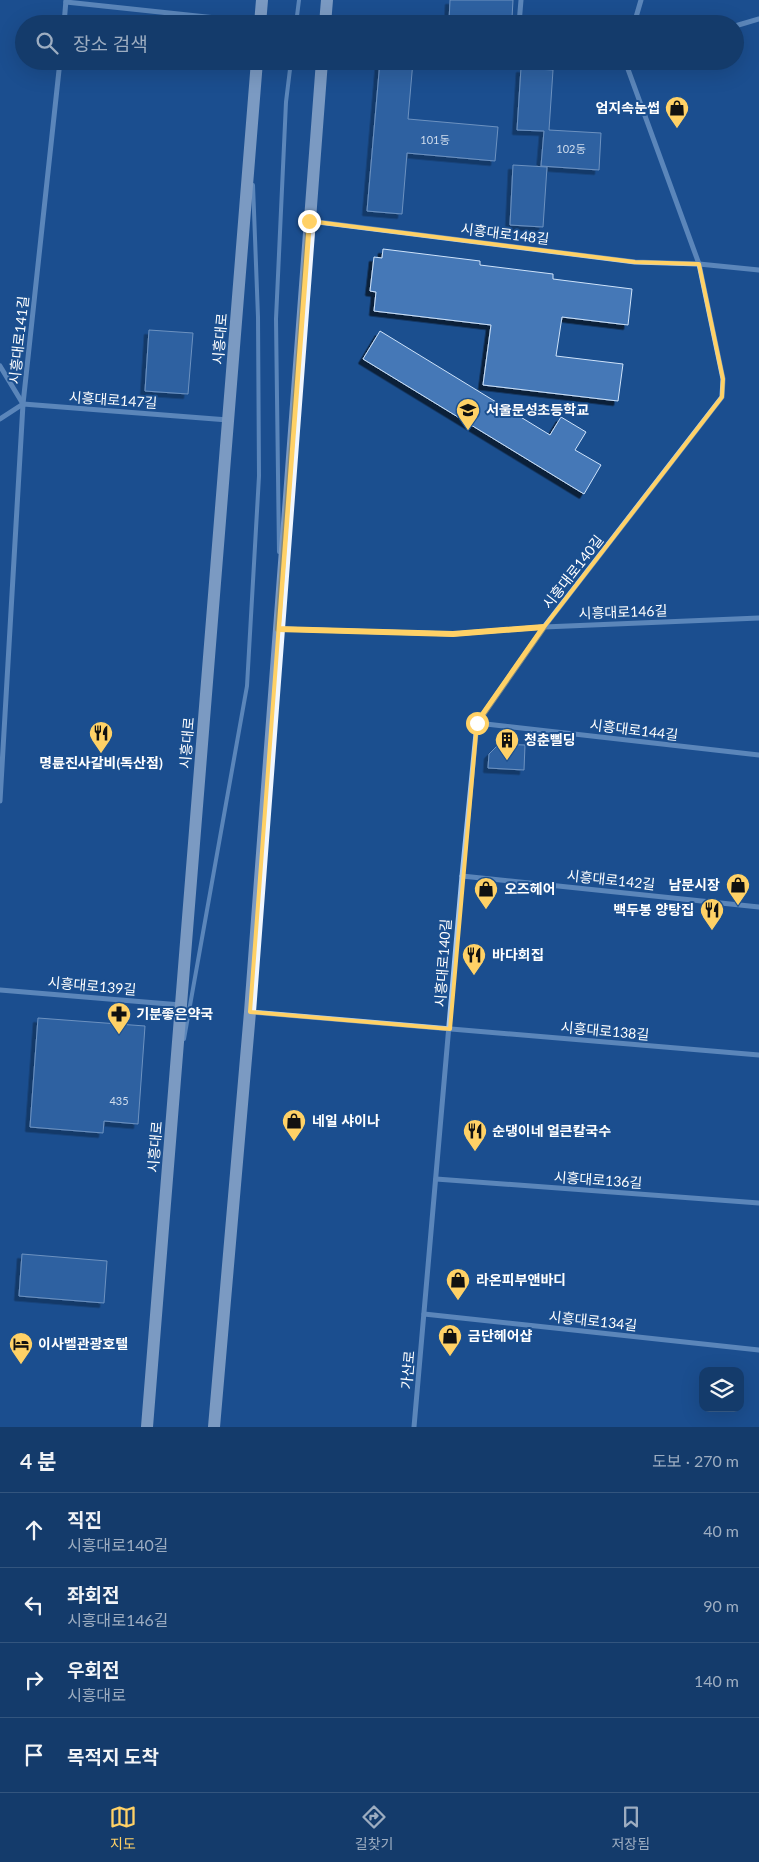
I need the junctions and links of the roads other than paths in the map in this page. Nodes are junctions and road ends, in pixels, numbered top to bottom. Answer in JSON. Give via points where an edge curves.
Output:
{"nodes":[{"id":1,"x":262,"y":0,"type":"edge"},
{"id":2,"x":299,"y":0,"type":"edge"},
{"id":3,"x":327,"y":0,"type":"edge"},
{"id":4,"x":521,"y":0,"type":"edge"},
{"id":5,"x":641,"y":0,"type":"edge"},
{"id":6,"x":66,"y":1,"type":"edge"},
{"id":7,"x":65,"y":15,"type":"edge"},
{"id":8,"x":192,"y":15,"type":"edge"},
{"id":9,"x":263,"y":15,"type":"edge"},
{"id":10,"x":297,"y":15,"type":"edge"},
{"id":11,"x":326,"y":15,"type":"edge"},
{"id":12,"x":520,"y":15,"type":"edge"},
{"id":13,"x":637,"y":15,"type":"edge"},
{"id":14,"x":759,"y":19,"type":"edge"},
{"id":15,"x":744,"y":23,"type":"edge"},
{"id":16,"x":59,"y":70,"type":"edge"},
{"id":17,"x":256,"y":70,"type":"edge"},
{"id":18,"x":290,"y":70,"type":"edge"},
{"id":19,"x":321,"y":70,"type":"edge"},
{"id":20,"x":628,"y":70,"type":"edge"},
{"id":21,"x":251,"y":138,"type":"junction"},
{"id":22,"x":309,"y":221,"type":"junction"},
{"id":23,"x":699,"y":264,"type":"junction"},
{"id":24,"x":759,"y":270,"type":"edge"},
{"id":25,"x":0,"y":366,"type":"edge"},
{"id":26,"x":23,"y":404,"type":"junction"},
{"id":27,"x":0,"y":419,"type":"edge"},
{"id":28,"x":228,"y":420,"type":"junction"},
{"id":29,"x":280,"y":604,"type":"junction"},
{"id":30,"x":759,"y":618,"type":"edge"},
{"id":31,"x":544,"y":627,"type":"junction"},
{"id":32,"x":278,"y":629,"type":"junction"},
{"id":33,"x":477,"y":723,"type":"junction"},
{"id":34,"x":759,"y":755,"type":"edge"},
{"id":35,"x":0,"y":801,"type":"edge"},
{"id":36,"x":462,"y":876,"type":"junction"},
{"id":37,"x":759,"y":907,"type":"edge"},
{"id":38,"x":0,"y":990,"type":"edge"},
{"id":39,"x":182,"y":1005,"type":"junction"},
{"id":40,"x":250,"y":1012,"type":"junction"},
{"id":41,"x":450,"y":1029,"type":"junction"},
{"id":42,"x":759,"y":1056,"type":"edge"},
{"id":43,"x":174,"y":1093,"type":"junction"},
{"id":44,"x":436,"y":1179,"type":"junction"},
{"id":45,"x":759,"y":1203,"type":"edge"},
{"id":46,"x":424,"y":1314,"type":"junction"},
{"id":47,"x":759,"y":1350,"type":"edge"},
{"id":48,"x":146,"y":1427,"type":"edge"},
{"id":49,"x":214,"y":1427,"type":"edge"},
{"id":50,"x":414,"y":1427,"type":"edge"}],
"edges":[{"from":1,"to":9,"type":"main road"},
{"from":2,"to":10,"type":"lane"},
{"from":3,"to":11,"type":"main road"},
{"from":4,"to":12,"type":"street"},
{"from":5,"to":13,"type":"street"},
{"from":6,"to":7,"type":"street"},
{"from":6,"to":8,"type":"street"},
{"from":14,"to":15,"type":"street"},
{"from":16,"to":26,"type":"street","name":"시흥대로141길"},
{"from":17,"to":21,"type":"main road","name":"시흥대로"},
{"from":18,"to":29,"type":"lane","via":[[276,319]]},
{"from":19,"to":22,"type":"main road"},
{"from":20,"to":23,"type":"street"},
{"from":21,"to":28,"type":"main road","name":"시흥대로"},
{"from":21,"to":43,"type":"lane","via":[[260,476],[247,686]]},
{"from":22,"to":23,"type":"street","name":"시흥대로148길","via":[[635,262]]},
{"from":22,"to":29,"type":"main road"},
{"from":23,"to":24,"type":"street","name":"시흥대로148길"},
{"from":23,"to":31,"type":"street","name":"시흥대로140길","via":[[723,379],[722,397]]},
{"from":25,"to":26,"type":"street"},
{"from":26,"to":27,"type":"street"},
{"from":26,"to":28,"type":"street","name":"시흥대로147길"},
{"from":26,"to":35,"type":"street","name":"시흥대로141길"},
{"from":28,"to":39,"type":"main road","name":"시흥대로"},
{"from":29,"to":32,"type":"main road"},
{"from":30,"to":31,"type":"street","name":"시흥대로146길"},
{"from":31,"to":32,"type":"street","name":"시흥대로146길","via":[[453,634]]},
{"from":31,"to":33,"type":"street","name":"시흥대로140길"},
{"from":32,"to":40,"type":"main road"},
{"from":33,"to":34,"type":"street","name":"시흥대로144길"},
{"from":33,"to":36,"type":"street","name":"시흥대로140길"},
{"from":36,"to":37,"type":"street","name":"시흥대로142길"},
{"from":36,"to":41,"type":"street","name":"시흥대로140길"},
{"from":38,"to":39,"type":"street","name":"시흥대로139길"},
{"from":39,"to":43,"type":"main road","name":"시흥대로"},
{"from":40,"to":41,"type":"street","name":"시흥대로138길"},
{"from":40,"to":49,"type":"main road"},
{"from":41,"to":42,"type":"street","name":"시흥대로138길"},
{"from":41,"to":44,"type":"street"},
{"from":43,"to":48,"type":"main road","name":"시흥대로"},
{"from":44,"to":45,"type":"street","name":"시흥대로136길"},
{"from":44,"to":46,"type":"street"},
{"from":46,"to":47,"type":"street","name":"시흥대로134길"},
{"from":46,"to":50,"type":"street","name":"가산로"}]}
